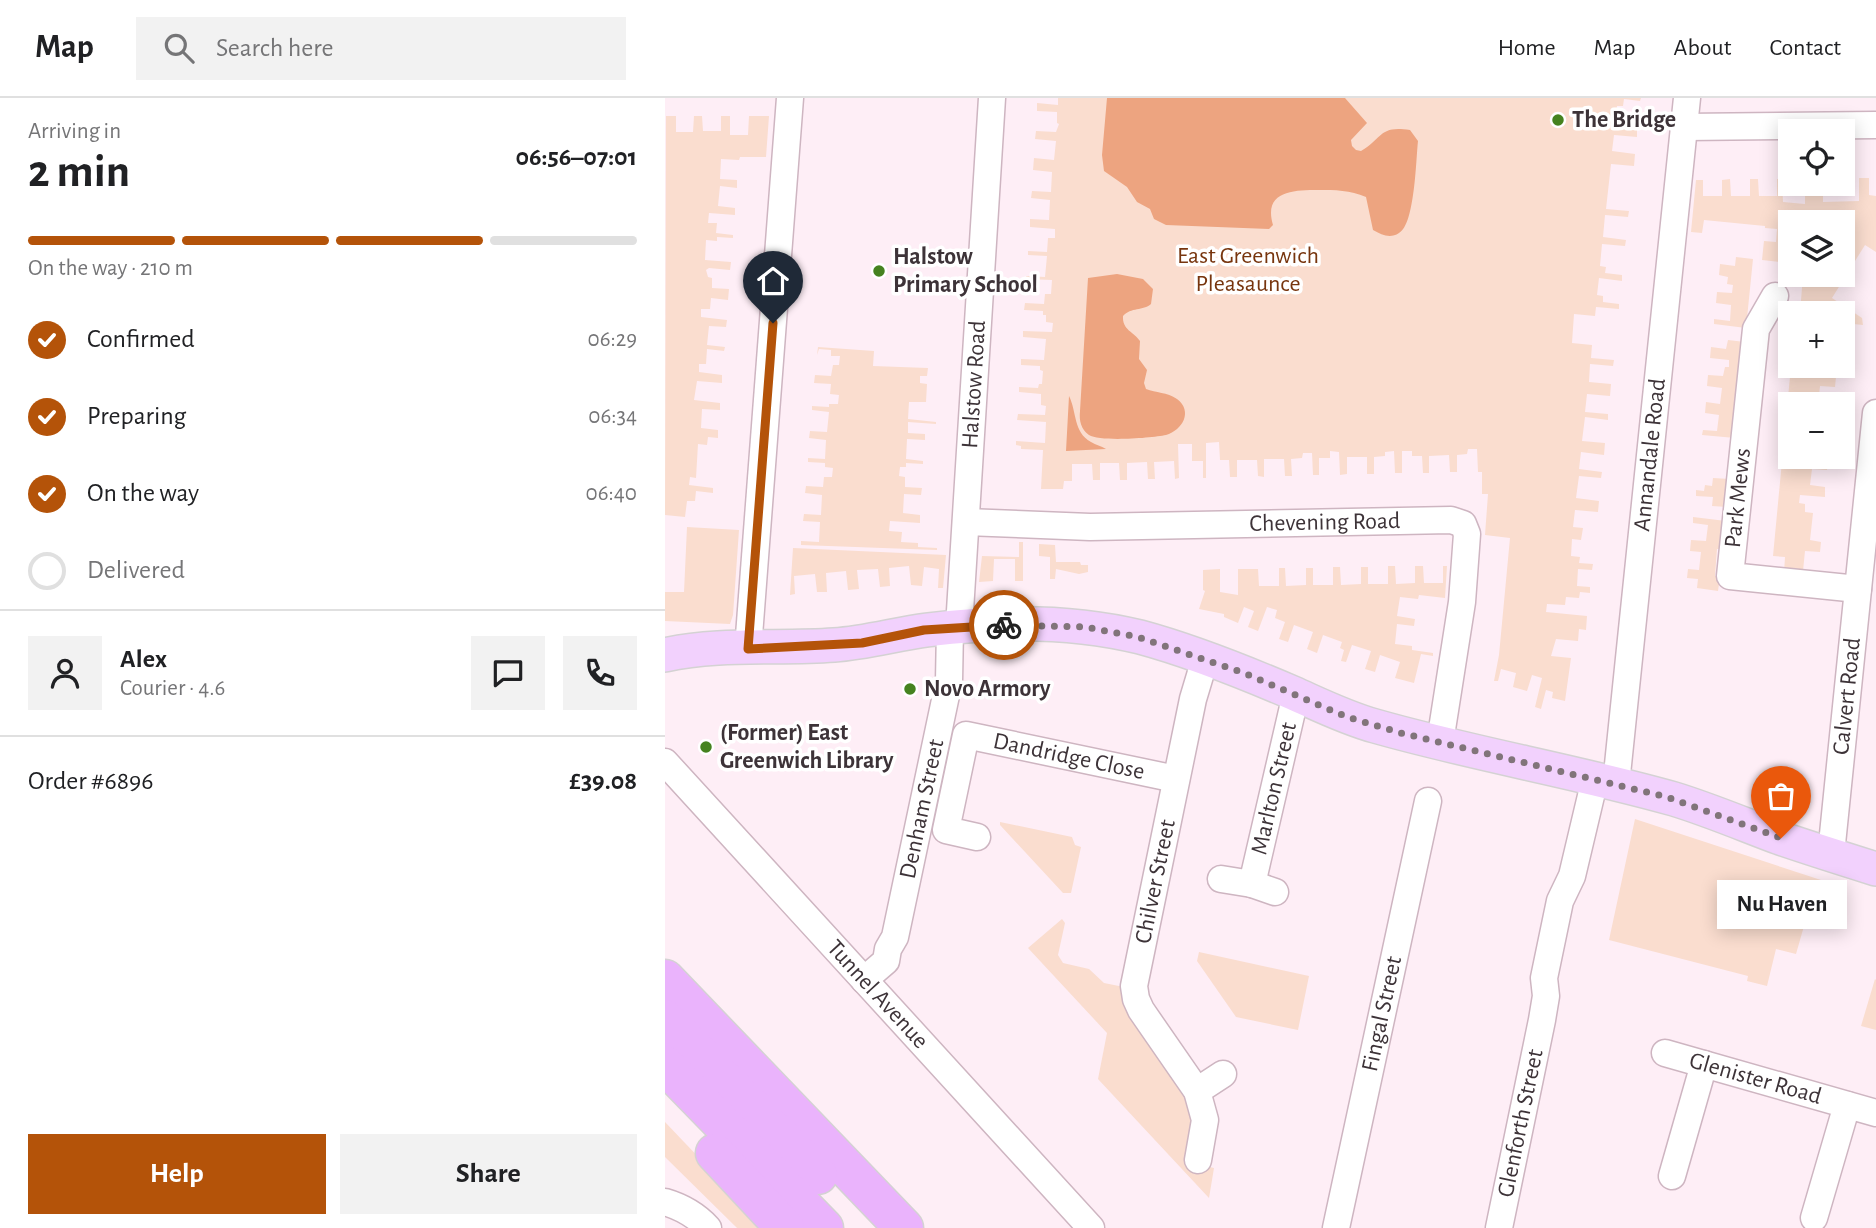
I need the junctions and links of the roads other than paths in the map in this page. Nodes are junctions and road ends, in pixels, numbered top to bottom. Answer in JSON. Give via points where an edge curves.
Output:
{"nodes":[{"id":1,"x":790,"y":98,"type":"edge"},
{"id":2,"x":992,"y":98,"type":"edge"},
{"id":3,"x":1687,"y":98,"type":"edge"},
{"id":4,"x":1876,"y":125,"type":"edge"},
{"id":5,"x":1684,"y":127,"type":"junction"},
{"id":6,"x":1775,"y":296,"type":"dead end"},
{"id":7,"x":1876,"y":413,"type":"edge"},
{"id":8,"x":966,"y":522,"type":"junction"},
{"id":9,"x":1858,"y":589,"type":"junction"},
{"id":10,"x":955,"y":627,"type":"junction"},
{"id":11,"x":674,"y":648,"type":"edge"},
{"id":12,"x":748,"y":649,"type":"junction"},
{"id":13,"x":1205,"y":659,"type":"junction"},
{"id":14,"x":1296,"y":694,"type":"junction"},
{"id":15,"x":1440,"y":742,"type":"junction"},
{"id":16,"x":665,"y":762,"type":"edge"},
{"id":17,"x":1176,"y":779,"type":"junction"},
{"id":18,"x":1606,"y":782,"type":"junction"},
{"id":19,"x":1428,"y":802,"type":"dead end"},
{"id":20,"x":977,"y":836,"type":"dead end"},
{"id":21,"x":1829,"y":854,"type":"junction"},
{"id":22,"x":1876,"y":869,"type":"edge"},
{"id":23,"x":1221,"y":879,"type":"dead end"},
{"id":24,"x":1560,"y":901,"type":"joint"},
{"id":25,"x":665,"y":979,"type":"edge"},
{"id":26,"x":865,"y":980,"type":"junction"},
{"id":27,"x":665,"y":1019,"type":"edge"},
{"id":28,"x":1665,"y":1053,"type":"dead end"},
{"id":29,"x":1704,"y":1064,"type":"junction"},
{"id":30,"x":665,"y":1065,"type":"edge"},
{"id":31,"x":1223,"y":1073,"type":"dead end"},
{"id":32,"x":1197,"y":1091,"type":"junction"},
{"id":33,"x":665,"y":1101,"type":"edge"},
{"id":34,"x":1847,"y":1105,"type":"junction"},
{"id":35,"x":1876,"y":1113,"type":"edge"},
{"id":36,"x":1198,"y":1160,"type":"dead end"},
{"id":37,"x":1672,"y":1175,"type":"dead end"},
{"id":38,"x":665,"y":1202,"type":"edge"},
{"id":39,"x":1814,"y":1218,"type":"dead end"},
{"id":40,"x":708,"y":1228,"type":"edge"},
{"id":41,"x":785,"y":1228,"type":"edge"},
{"id":42,"x":824,"y":1228,"type":"edge"},
{"id":43,"x":870,"y":1228,"type":"edge"},
{"id":44,"x":904,"y":1228,"type":"edge"},
{"id":45,"x":1091,"y":1228,"type":"edge"},
{"id":46,"x":1336,"y":1228,"type":"edge"},
{"id":47,"x":1499,"y":1228,"type":"edge"}],
"edges":[{"from":1,"to":12,"type":"street"},
{"from":2,"to":8,"type":"street","name":"Halstow Road"},
{"from":3,"to":5,"type":"street","name":"Annandale Road"},
{"from":4,"to":5,"type":"street"},
{"from":5,"to":18,"type":"street","name":"Annandale Road"},
{"from":6,"to":9,"type":"street","name":"Park Mews","via":[[1756,330],[1730,576]]},
{"from":7,"to":9,"type":"street","name":"Calvert Road"},
{"from":8,"to":10,"type":"street","name":"Halstow Road"},
{"from":8,"to":15,"type":"street","name":"Chevening Road","via":[[1090,527],[1451,520],[1464,524],[1462,602]]},
{"from":9,"to":21,"type":"street","name":"Calvert Road"},
{"from":10,"to":12,"type":"main road","via":[[862,643]]},
{"from":10,"to":13,"type":"main road","via":[[1085,627],[1138,637]]},
{"from":10,"to":26,"type":"street","name":"Denham Street","via":[[947,695],[895,937],[886,961]]},
{"from":11,"to":12,"type":"main road"},
{"from":13,"to":14,"type":"main road"},
{"from":13,"to":17,"type":"street","name":"Chilver Street"},
{"from":14,"to":15,"type":"main road","via":[[1347,717]]},
{"from":14,"to":23,"type":"street","name":"Marlton Street","via":[[1263,888]]},
{"from":15,"to":18,"type":"main road"},
{"from":16,"to":26,"type":"street","name":"Tunnel Avenue"},
{"from":17,"to":20,"type":"street","name":"Dandridge Close","via":[[966,735],[946,830]]},
{"from":17,"to":32,"type":"street","name":"Chilver Street","via":[[1134,986],[1141,1010]]},
{"from":18,"to":21,"type":"main road","via":[[1689,804]]},
{"from":18,"to":24,"type":"street","name":"Annandale Road","via":[[1584,878]]},
{"from":19,"to":46,"type":"street","name":"Fingal Street"},
{"from":21,"to":22,"type":"main road"},
{"from":24,"to":47,"type":"street","name":"Glenforth Street","via":[[1544,978],[1542,1020]]},
{"from":25,"to":44,"type":"highway"},
{"from":26,"to":45,"type":"street","name":"Tunnel Avenue"},
{"from":27,"to":43,"type":"highway"},
{"from":28,"to":29,"type":"street","name":"Glenister Road"},
{"from":29,"to":34,"type":"street","name":"Glenister Road"},
{"from":29,"to":37,"type":"street"},
{"from":30,"to":42,"type":"highway"},
{"from":31,"to":32,"type":"street"},
{"from":32,"to":36,"type":"street","name":"Chilver Street","via":[[1205,1120]]},
{"from":33,"to":41,"type":"highway"},
{"from":34,"to":35,"type":"street","name":"Glenister Road"},
{"from":34,"to":39,"type":"street","name":"Glenister Road"},
{"from":38,"to":40,"type":"street","via":[[680,1206]]}]}
